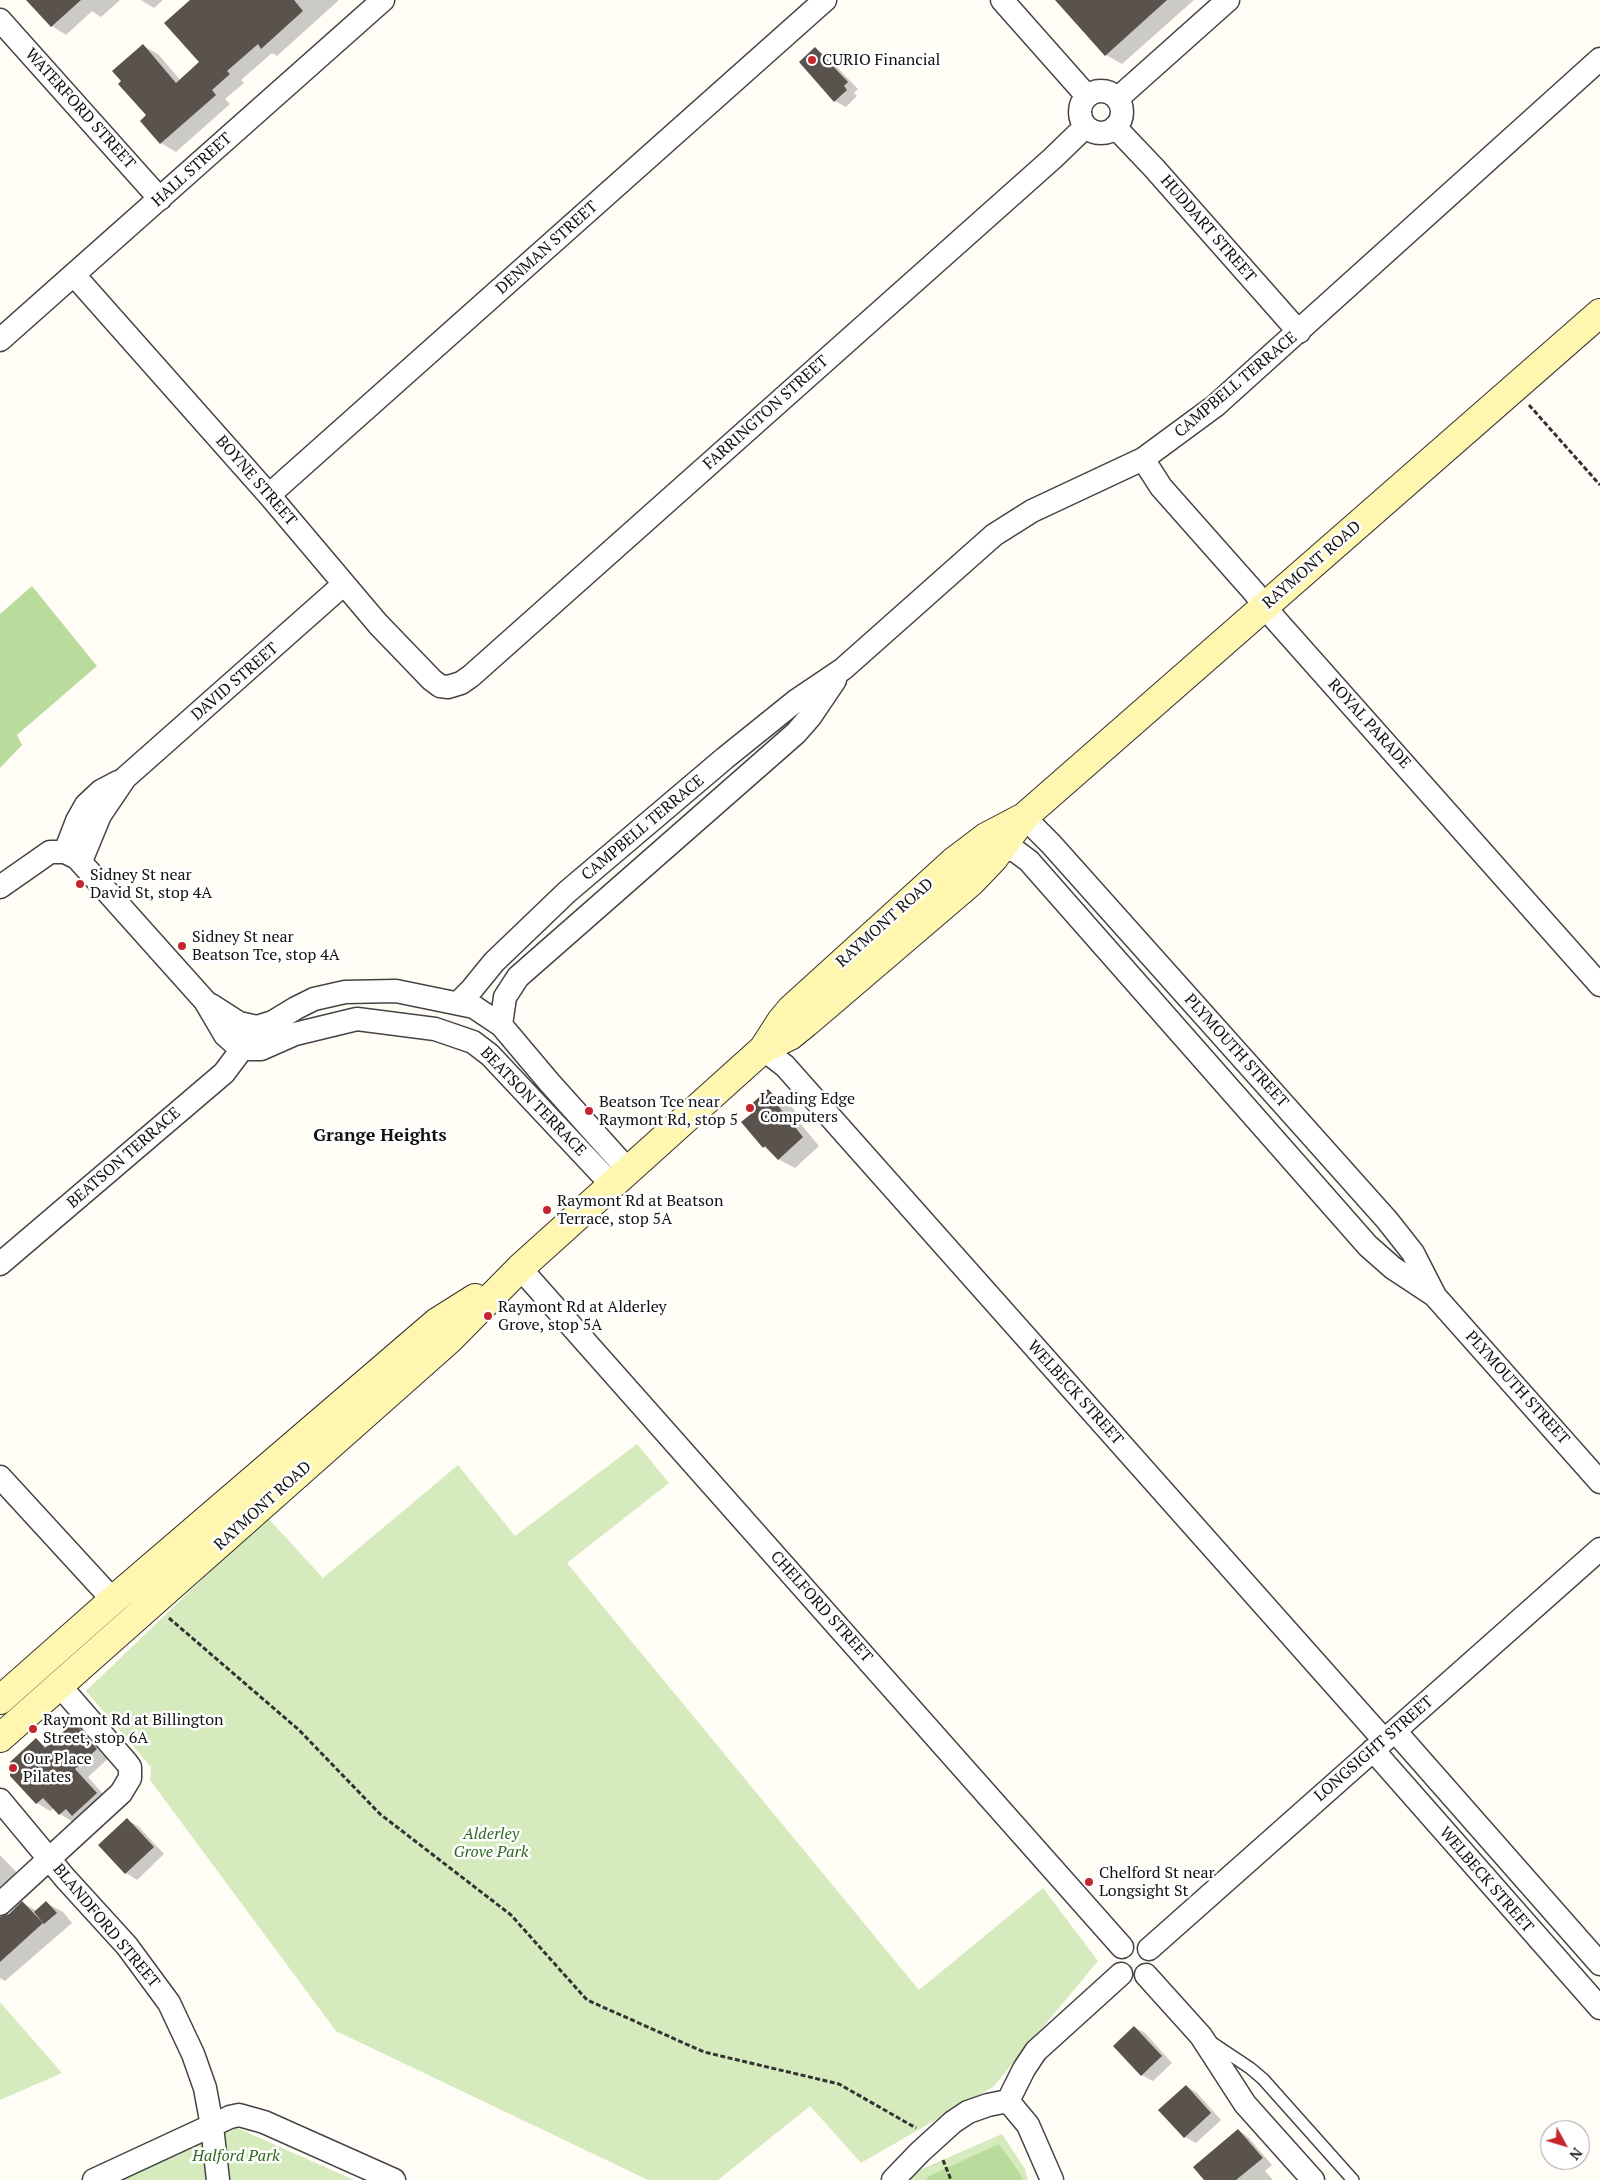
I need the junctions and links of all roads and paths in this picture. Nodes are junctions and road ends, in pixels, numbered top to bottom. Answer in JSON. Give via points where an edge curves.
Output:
{"nodes":[{"id":1,"x":383,"y":0,"type":"edge"},
{"id":2,"x":825,"y":0,"type":"edge"},
{"id":3,"x":1002,"y":0,"type":"edge"},
{"id":4,"x":1228,"y":0,"type":"edge"},
{"id":5,"x":0,"y":20,"type":"edge"},
{"id":6,"x":1600,"y":59,"type":"edge"},
{"id":7,"x":1087,"y":96,"type":"junction"},
{"id":8,"x":1117,"y":99,"type":"junction"},
{"id":9,"x":1085,"y":127,"type":"junction"},
{"id":10,"x":1115,"y":127,"type":"junction"},
{"id":11,"x":160,"y":198,"type":"junction"},
{"id":12,"x":74,"y":275,"type":"junction"},
{"id":13,"x":1600,"y":313,"type":"edge"},
{"id":14,"x":1299,"y":332,"type":"junction"},
{"id":15,"x":0,"y":340,"type":"edge"},
{"id":16,"x":1513,"y":388,"type":"junction"},
{"id":17,"x":1143,"y":459,"type":"junction"},
{"id":18,"x":1600,"y":485,"type":"edge"},
{"id":19,"x":269,"y":495,"type":"junction"},
{"id":20,"x":344,"y":584,"type":"junction"},
{"id":21,"x":1265,"y":606,"type":"junction"},
{"id":22,"x":843,"y":669,"type":"junction"},
{"id":23,"x":440,"y":686,"type":"joint"},
{"id":24,"x":1024,"y":817,"type":"junction"},
{"id":25,"x":1004,"y":846,"type":"junction"},
{"id":26,"x":73,"y":856,"type":"junction"},
{"id":27,"x":0,"y":887,"type":"edge"},
{"id":28,"x":498,"y":958,"type":"junction"},
{"id":29,"x":522,"y":975,"type":"junction"},
{"id":30,"x":1600,"y":985,"type":"edge"},
{"id":31,"x":205,"y":1001,"type":"junction"},
{"id":32,"x":458,"y":1002,"type":"junction"},
{"id":33,"x":501,"y":1025,"type":"junction"},
{"id":34,"x":252,"y":1026,"type":"junction"},
{"id":35,"x":243,"y":1047,"type":"junction"},
{"id":36,"x":763,"y":1049,"type":"junction"},
{"id":37,"x":548,"y":1082,"type":"junction"},
{"id":38,"x":530,"y":1098,"type":"junction"},
{"id":39,"x":620,"y":1177,"type":"junction"},
{"id":40,"x":0,"y":1264,"type":"edge"},
{"id":41,"x":520,"y":1268,"type":"junction"},
{"id":42,"x":1434,"y":1295,"type":"junction"},
{"id":43,"x":0,"y":1477,"type":"edge"},
{"id":44,"x":1600,"y":1482,"type":"edge"},
{"id":45,"x":1600,"y":1549,"type":"edge"},
{"id":46,"x":113,"y":1600,"type":"junction"},
{"id":47,"x":166,"y":1615,"type":"dead end"},
{"id":48,"x":133,"y":1621,"type":"junction"},
{"id":49,"x":60,"y":1686,"type":"junction"},
{"id":50,"x":0,"y":1700,"type":"edge"},
{"id":51,"x":0,"y":1738,"type":"edge"},
{"id":52,"x":1384,"y":1741,"type":"junction"},
{"id":53,"x":0,"y":1800,"type":"edge"},
{"id":54,"x":50,"y":1860,"type":"junction"},
{"id":55,"x":0,"y":1904,"type":"edge"},
{"id":56,"x":1122,"y":1946,"type":"junction"},
{"id":57,"x":1149,"y":1949,"type":"junction"},
{"id":58,"x":1600,"y":1964,"type":"edge"},
{"id":59,"x":1121,"y":1974,"type":"junction"},
{"id":60,"x":1146,"y":1975,"type":"junction"},
{"id":61,"x":1600,"y":2008,"type":"edge"},
{"id":62,"x":1201,"y":2036,"type":"junction"},
{"id":63,"x":1008,"y":2101,"type":"junction"},
{"id":64,"x":212,"y":2126,"type":"junction"},
{"id":65,"x":934,"y":2138,"type":"junction"},
{"id":66,"x":94,"y":2180,"type":"edge"},
{"id":67,"x":218,"y":2180,"type":"edge"},
{"id":68,"x":394,"y":2180,"type":"edge"},
{"id":69,"x":893,"y":2180,"type":"edge"},
{"id":70,"x":951,"y":2180,"type":"edge"},
{"id":71,"x":1052,"y":2180,"type":"edge"},
{"id":72,"x":1313,"y":2180,"type":"edge"},
{"id":73,"x":1353,"y":2180,"type":"edge"}],
"edges":[{"from":1,"to":11,"type":"street","name":"HALL STREET"},
{"from":2,"to":19,"type":"street","name":"DENMAN STREET"},
{"from":3,"to":7,"type":"street"},
{"from":4,"to":8,"type":"street"},
{"from":5,"to":11,"type":"street","name":"WATERFORD STREET"},
{"from":6,"to":14,"type":"street","name":"CAMPBELL TERRACE"},
{"from":7,"to":8,"type":"street","via":[[1102,91]]},
{"from":7,"to":9,"type":"street","via":[[1079,111]]},
{"from":8,"to":10,"type":"street","via":[[1122,113]]},
{"from":9,"to":10,"type":"street","via":[[1100,133]]},
{"from":9,"to":23,"type":"street","name":"FARRINGTON STREET","via":[[471,676],[448,688]]},
{"from":10,"to":14,"type":"street","name":"HUDDART STREET"},
{"from":11,"to":12,"type":"street","name":"HALL STREET"},
{"from":12,"to":15,"type":"street","name":"HALL STREET"},
{"from":12,"to":19,"type":"street","name":"BOYNE STREET"},
{"from":13,"to":16,"type":"main road","name":"RAYMONT ROAD"},
{"from":14,"to":17,"type":"street","name":"CAMPBELL TERRACE","via":[[1215,406]]},
{"from":16,"to":18,"type":"path"},
{"from":16,"to":21,"type":"main road","name":"RAYMONT ROAD"},
{"from":17,"to":21,"type":"street","name":"ROYAL PARADE","via":[[1161,487]]},
{"from":17,"to":22,"type":"street","name":"CAMPBELL TERRACE","via":[[1032,511],[1002,529]]},
{"from":19,"to":20,"type":"street","name":"BOYNE STREET"},
{"from":20,"to":23,"type":"street","name":"BOYNE STREET","via":[[378,624]]},
{"from":20,"to":26,"type":"street","name":"DAVID STREET","via":[[126,778],[90,800],[77,821]]},
{"from":21,"to":24,"type":"main road","name":"RAYMONT ROAD"},
{"from":21,"to":30,"type":"street","name":"ROYAL PARADE"},
{"from":22,"to":28,"type":"street","name":"CAMPBELL TERRACE","via":[[797,700],[725,758],[548,908]]},
{"from":22,"to":29,"type":"street","name":"CAMPBELL TERRACE","via":[[796,733]]},
{"from":24,"to":25,"type":"main road","name":"RAYMONT ROAD"},
{"from":24,"to":36,"type":"main road","name":"RAYMONT ROAD","via":[[986,837],[953,862],[791,1009]]},
{"from":24,"to":42,"type":"street","name":"PLYMOUTH STREET","via":[[1388,1220],[1413,1253]]},
{"from":25,"to":36,"type":"main road","name":"RAYMONT ROAD","via":[[971,882],[806,1024]]},
{"from":25,"to":42,"type":"street","name":"PLYMOUTH STREET","via":[[1029,861],[1368,1246],[1393,1268]]},
{"from":26,"to":27,"type":"street","via":[[55,851],[44,855]]},
{"from":26,"to":31,"type":"street"},
{"from":28,"to":29,"type":"street"},
{"from":28,"to":32,"type":"street","name":"CAMPBELL TERRACE"},
{"from":29,"to":33,"type":"street","name":"CAMPBELL TERRACE","via":[[506,993]]},
{"from":31,"to":34,"type":"street","via":[[231,1019]]},
{"from":31,"to":35,"type":"street","via":[[225,1035]]},
{"from":32,"to":33,"type":"street","name":"BEATSON TERRACE","via":[[481,1011]]},
{"from":32,"to":34,"type":"street","name":"BEATSON TERRACE","via":[[396,991],[345,992],[314,1000],[269,1024]]},
{"from":33,"to":37,"type":"street","name":"BEATSON TERRACE"},
{"from":34,"to":35,"type":"street","name":"BEATSON TERRACE"},
{"from":35,"to":38,"type":"street","name":"BEATSON TERRACE","via":[[261,1049],[294,1034],[357,1019],[434,1029],[478,1045]]},
{"from":35,"to":40,"type":"street","name":"BEATSON TERRACE","via":[[224,1073]]},
{"from":36,"to":39,"type":"main road","name":"RAYMONT ROAD"},
{"from":36,"to":52,"type":"street","name":"WELBECK STREET","via":[[785,1066]]},
{"from":37,"to":38,"type":"street"},
{"from":37,"to":39,"type":"street","name":"BEATSON TERRACE"},
{"from":38,"to":39,"type":"street","name":"BEATSON TERRACE"},
{"from":39,"to":41,"type":"main road","name":"RAYMONT ROAD"},
{"from":41,"to":46,"type":"main road","name":"RAYMONT ROAD","via":[[437,1322]]},
{"from":41,"to":48,"type":"main road","name":"RAYMONT ROAD","via":[[450,1339]]},
{"from":41,"to":56,"type":"street","name":"CHELFORD STREET"},
{"from":42,"to":44,"type":"street","name":"PLYMOUTH STREET"},
{"from":43,"to":46,"type":"street"},
{"from":45,"to":52,"type":"street","name":"LONGSIGHT STREET"},
{"from":46,"to":48,"type":"main road"},
{"from":46,"to":50,"type":"main road","name":"RAYMONT ROAD"},
{"from":47,"to":65,"type":"path","via":[[299,1730],[380,1814],[511,1915],[587,2000],[704,2052],[839,2084]]},
{"from":48,"to":49,"type":"main road","name":"RAYMONT ROAD"},
{"from":49,"to":51,"type":"main road","name":"RAYMONT ROAD"},
{"from":49,"to":54,"type":"street","via":[[127,1763],[130,1774],[123,1791]]},
{"from":52,"to":57,"type":"street","name":"LONGSIGHT STREET"},
{"from":52,"to":58,"type":"street","name":"WELBECK STREET"},
{"from":52,"to":61,"type":"street","name":"WELBECK STREET"},
{"from":53,"to":54,"type":"street","name":"BLANDFORD STREET"},
{"from":54,"to":55,"type":"street"},
{"from":54,"to":64,"type":"street","name":"BLANDFORD STREET","via":[[132,1953],[169,2003],[197,2064]]},
{"from":56,"to":57,"type":"street","via":[[1139,1942]]},
{"from":56,"to":59,"type":"street","via":[[1116,1957]]},
{"from":57,"to":60,"type":"street","via":[[1152,1965]]},
{"from":59,"to":60,"type":"street","via":[[1131,1979]]},
{"from":59,"to":63,"type":"street","via":[[1036,2051]]},
{"from":60,"to":62,"type":"street"},
{"from":62,"to":72,"type":"street","via":[[1245,2104]]},
{"from":62,"to":73,"type":"lane","via":[[1262,2079]]},
{"from":63,"to":65,"type":"street","via":[[968,2112]]},
{"from":63,"to":71,"type":"street","via":[[1028,2125]]},
{"from":64,"to":66,"type":"street"},
{"from":64,"to":67,"type":"street","name":"BLANDFORD STREET"},
{"from":64,"to":68,"type":"street","via":[[235,2115],[251,2117]]},
{"from":65,"to":69,"type":"street"},
{"from":65,"to":70,"type":"path"}]}
